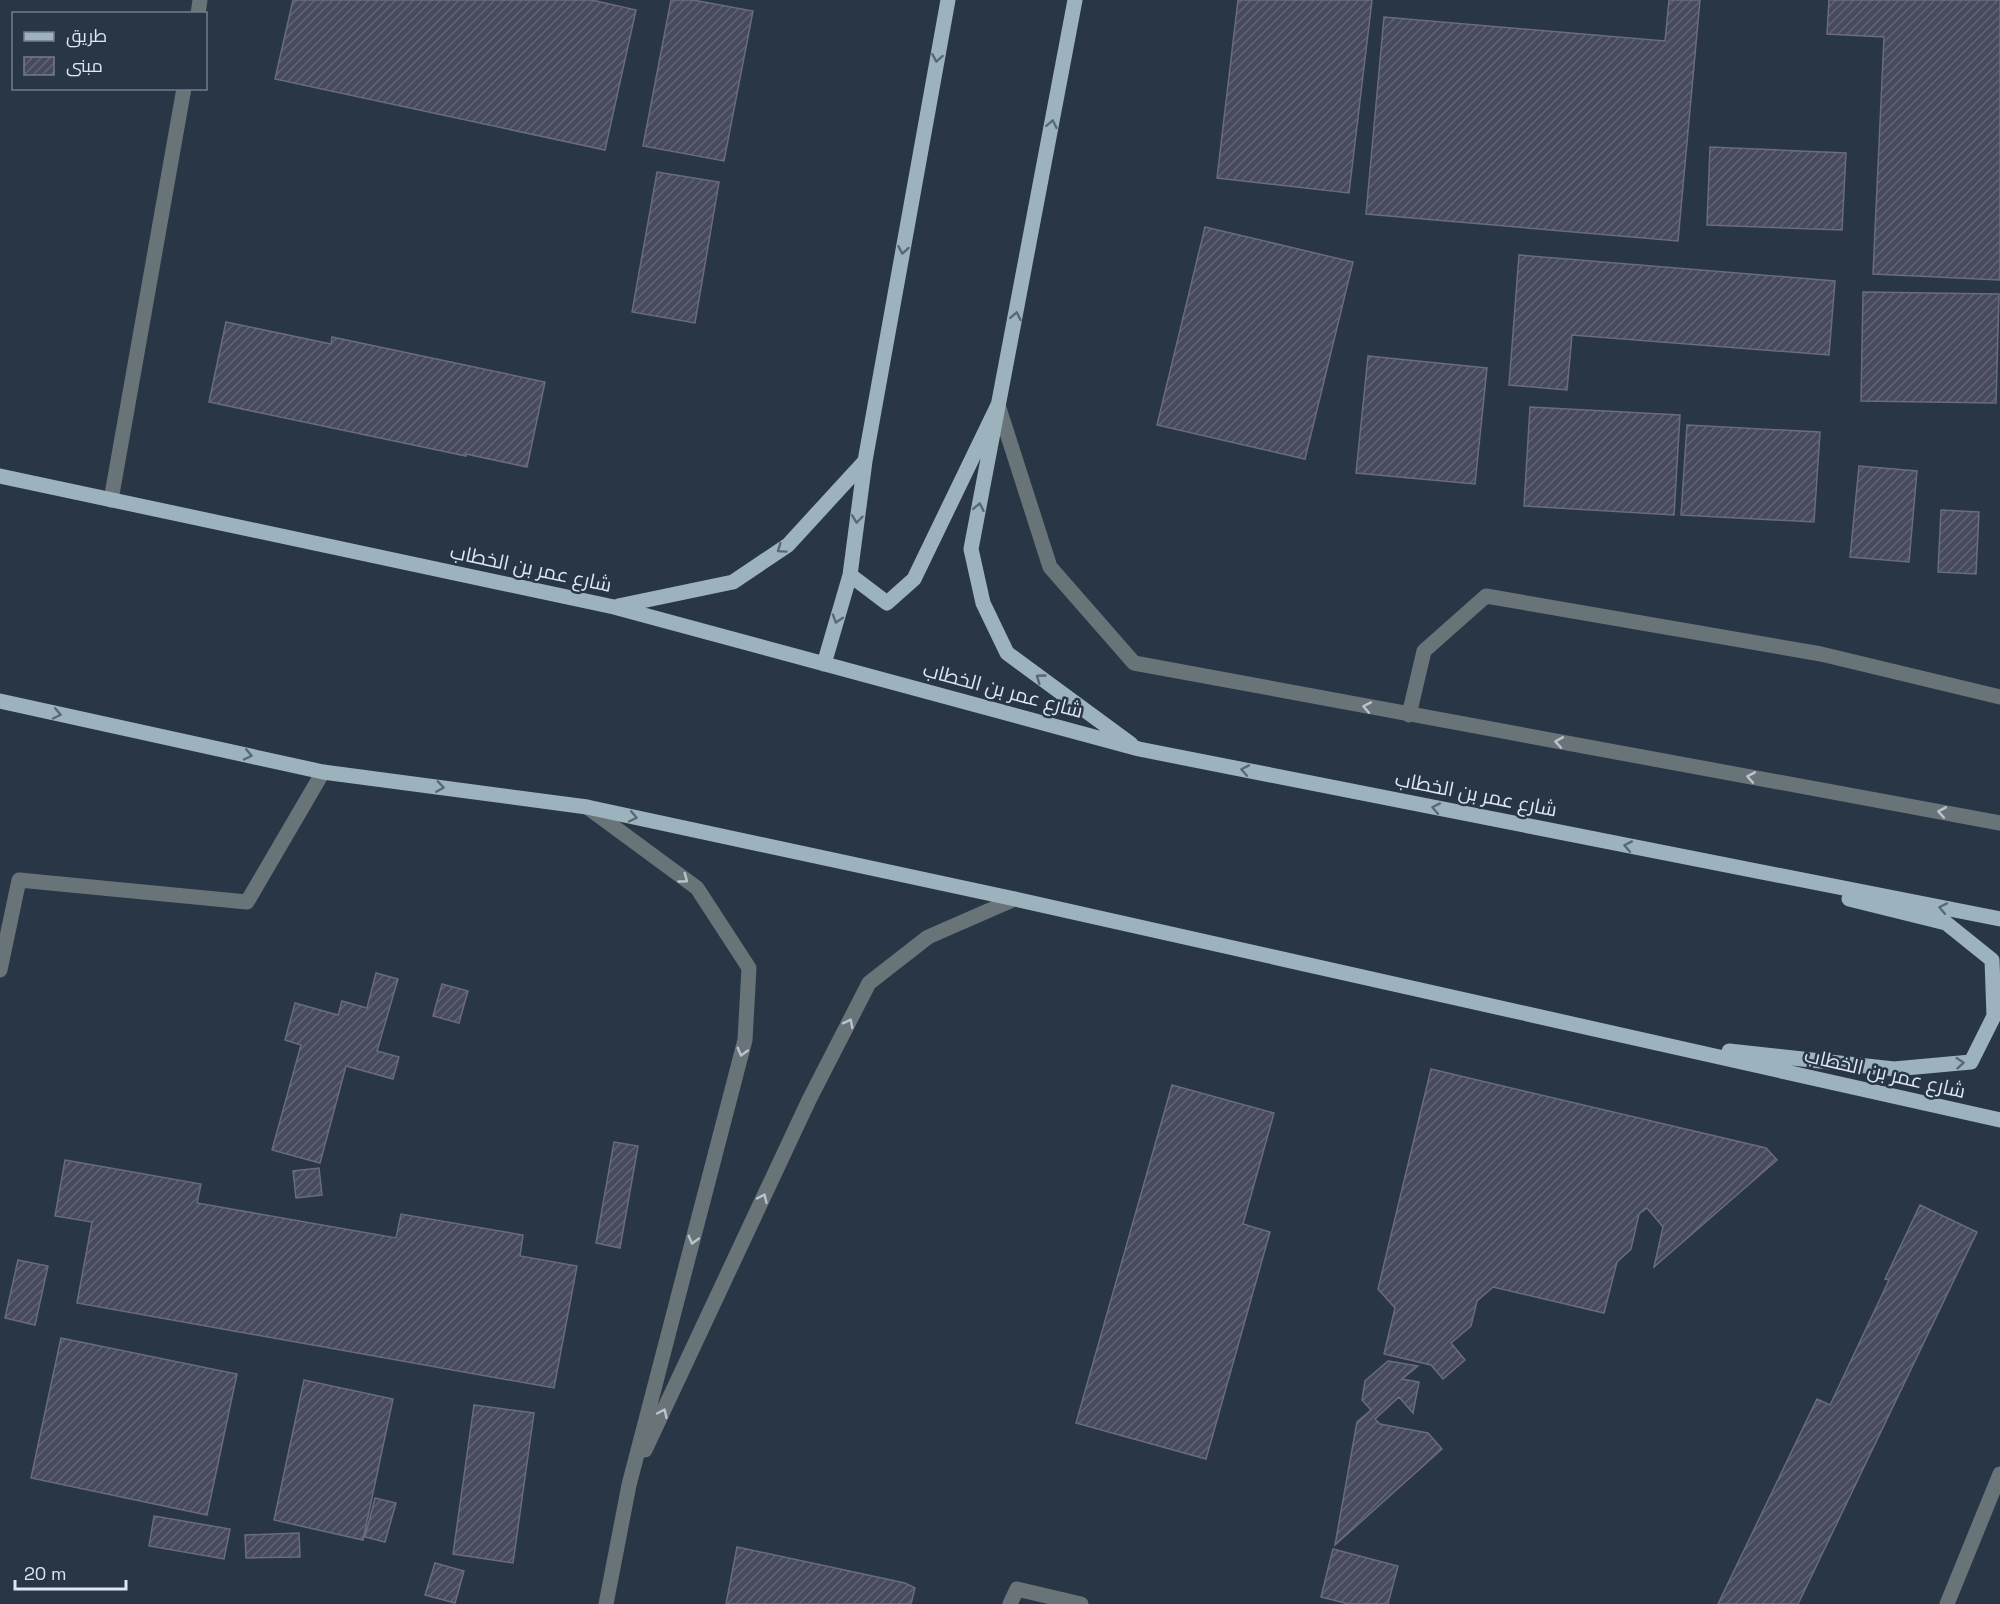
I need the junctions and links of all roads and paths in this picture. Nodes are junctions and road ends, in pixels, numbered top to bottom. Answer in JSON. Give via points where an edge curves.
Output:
{"nodes":[{"id":1,"x":948,"y":0,"type":"edge"},
{"id":2,"x":1075,"y":0,"type":"edge"},
{"id":3,"x":184,"y":90,"type":"edge"},
{"id":4,"x":998,"y":405,"type":"junction"},
{"id":5,"x":865,"y":461,"type":"junction"},
{"id":6,"x":0,"y":476,"type":"edge"},
{"id":7,"x":111,"y":500,"type":"junction"},
{"id":8,"x":850,"y":575,"type":"junction"},
{"id":9,"x":614,"y":607,"type":"junction"},
{"id":10,"x":824,"y":664,"type":"junction"},
{"id":11,"x":2000,"y":697,"type":"edge"},
{"id":12,"x":0,"y":701,"type":"edge"},
{"id":13,"x":1409,"y":715,"type":"junction"},
{"id":14,"x":1139,"y":749,"type":"junction"},
{"id":15,"x":323,"y":772,"type":"junction"},
{"id":16,"x":587,"y":807,"type":"junction"},
{"id":17,"x":2000,"y":823,"type":"edge"},
{"id":18,"x":1659,"y":852,"type":"junction"},
{"id":19,"x":1015,"y":899,"type":"junction"},
{"id":20,"x":2000,"y":919,"type":"edge"},
{"id":21,"x":0,"y":970,"type":"edge"},
{"id":22,"x":1652,"y":1042,"type":"junction"},
{"id":23,"x":2000,"y":1120,"type":"edge"},
{"id":24,"x":2000,"y":1474,"type":"edge"},
{"id":25,"x":629,"y":1485,"type":"junction"},
{"id":26,"x":606,"y":1604,"type":"edge"},
{"id":27,"x":1011,"y":1604,"type":"edge"},
{"id":28,"x":1081,"y":1604,"type":"edge"},
{"id":29,"x":1947,"y":1604,"type":"edge"}],
"edges":[{"from":1,"to":5,"type":"main road","one_way":true},
{"from":4,"to":2,"type":"main road","one_way":true},
{"from":3,"to":7,"type":"street"},
{"from":4,"to":8,"type":"main road","via":[[914,579],[887,603]]},
{"from":13,"to":4,"type":"street","one_way":true,"via":[[1134,663],[1050,567]]},
{"from":14,"to":4,"type":"main road","one_way":true,"via":[[1007,653],[983,603],[971,549]]},
{"from":5,"to":8,"type":"main road","one_way":true},
{"from":5,"to":9,"type":"main road","one_way":true,"via":[[788,545],[733,582]]},
{"from":6,"to":7,"type":"main road","name":"شارع عمر بن الخطاب"},
{"from":7,"to":9,"type":"main road","name":"شارع عمر بن الخطاب"},
{"from":8,"to":10,"type":"main road","one_way":true},
{"from":9,"to":10,"type":"main road","name":"شارع عمر بن الخطاب"},
{"from":10,"to":14,"type":"main road","name":"شارع عمر بن الخطاب"},
{"from":11,"to":13,"type":"street","via":[[1821,654],[1486,596],[1424,651]]},
{"from":12,"to":15,"type":"main road","name":"شارع عمر بن الخطاب","one_way":true},
{"from":17,"to":13,"type":"street","one_way":true},
{"from":18,"to":14,"type":"main road","name":"شارع عمر بن الخطاب","one_way":true},
{"from":15,"to":16,"type":"main road","name":"شارع عمر بن الخطاب","one_way":true},
{"from":15,"to":21,"type":"street","via":[[247,902],[19,880]]},
{"from":16,"to":19,"type":"main road","name":"شارع عمر بن الخطاب","one_way":true},
{"from":16,"to":25,"type":"street","one_way":true,"via":[[697,888],[749,968],[745,1040]]},
{"from":20,"to":18,"type":"main road","name":"شارع عمر بن الخطاب","one_way":true},
{"from":22,"to":18,"type":"main road","one_way":true,"via":[[1894,1070],[1971,1062],[1994,1016],[1992,960],[1946,923]]},
{"from":19,"to":22,"type":"main road","name":"شارع عمر بن الخطاب"},
{"from":25,"to":19,"type":"street","one_way":true,"via":[[809,1100],[869,983],[927,937]]},
{"from":22,"to":23,"type":"main road","name":"شارع عمر بن الخطاب"},
{"from":24,"to":29,"type":"street"},
{"from":25,"to":26,"type":"street"},
{"from":27,"to":28,"type":"street","via":[[1017,1589]]}]}
